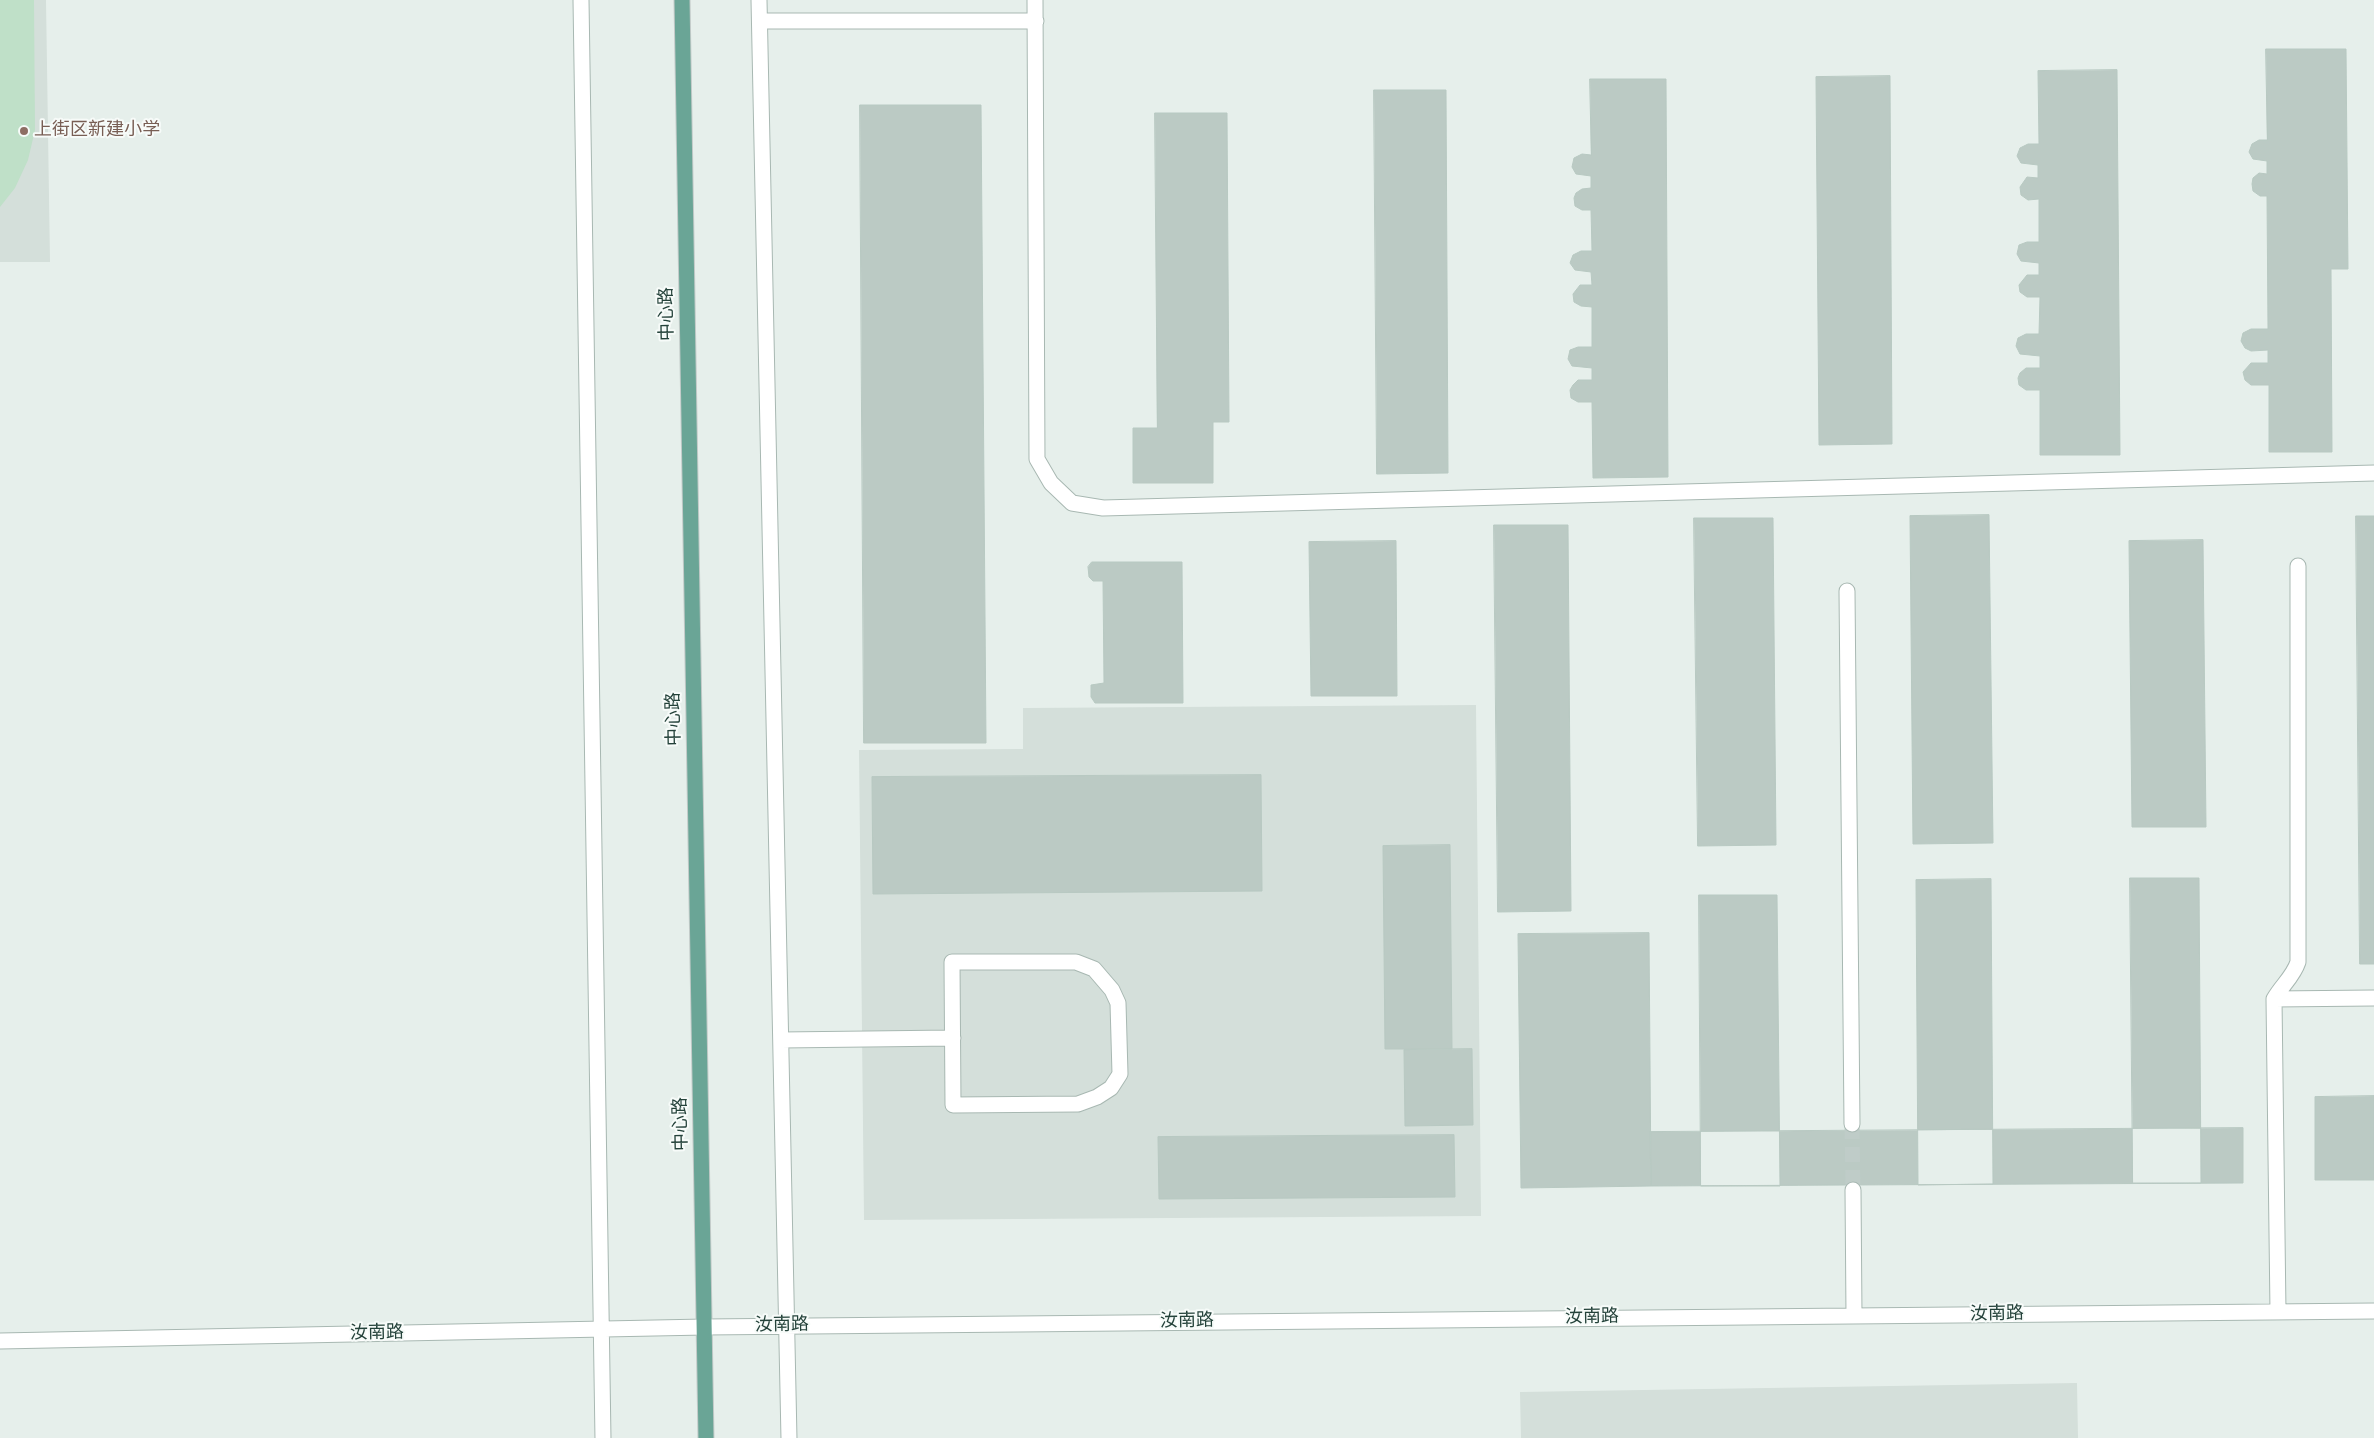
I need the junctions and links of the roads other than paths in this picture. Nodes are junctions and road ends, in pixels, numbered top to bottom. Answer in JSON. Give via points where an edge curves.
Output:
{"nodes":[{"id":1,"x":581,"y":0,"type":"edge"},
{"id":2,"x":682,"y":0,"type":"edge"},
{"id":3,"x":759,"y":0,"type":"edge"},
{"id":4,"x":1036,"y":0,"type":"edge"},
{"id":5,"x":760,"y":21,"type":"junction"},
{"id":6,"x":1036,"y":21,"type":"junction"},
{"id":7,"x":2374,"y":473,"type":"edge"},
{"id":8,"x":2298,"y":566,"type":"dead end"},
{"id":9,"x":1847,"y":591,"type":"dead end"},
{"id":10,"x":2274,"y":998,"type":"junction"},
{"id":11,"x":2374,"y":998,"type":"edge"},
{"id":12,"x":952,"y":1038,"type":"junction"},
{"id":13,"x":781,"y":1040,"type":"junction"},
{"id":14,"x":1852,"y":1124,"type":"tunnel mouth"},
{"id":15,"x":1853,"y":1190,"type":"tunnel mouth"},
{"id":16,"x":2374,"y":1311,"type":"edge"},
{"id":17,"x":2278,"y":1312,"type":"junction"},
{"id":18,"x":1854,"y":1316,"type":"junction"},
{"id":19,"x":787,"y":1326,"type":"junction"},
{"id":20,"x":705,"y":1327,"type":"junction"},
{"id":21,"x":602,"y":1330,"type":"junction"},
{"id":22,"x":0,"y":1341,"type":"edge"},
{"id":23,"x":603,"y":1438,"type":"edge"},
{"id":24,"x":706,"y":1438,"type":"edge"},
{"id":25,"x":790,"y":1438,"type":"edge"}],
"edges":[{"from":1,"to":21,"type":"street"},
{"from":2,"to":20,"type":"main road","name":"中心路"},
{"from":3,"to":5,"type":"street"},
{"from":4,"to":6,"type":"street"},
{"from":5,"to":6,"type":"street"},
{"from":5,"to":13,"type":"street"},
{"from":6,"to":7,"type":"street","via":[[1037,459],[1051,484],[1072,503],[1104,508]]},
{"from":8,"to":10,"type":"street","via":[[2298,962],[2294,975],[2285,981]]},
{"from":9,"to":14,"type":"street"},
{"from":10,"to":11,"type":"street"},
{"from":10,"to":17,"type":"street"},
{"from":12,"to":12,"type":"street","via":[[952,962],[1076,962],[1094,970],[1112,990],[1118,1003],[1120,1074],[1111,1088],[1097,1098],[1078,1104],[953,1105]]},
{"from":12,"to":13,"type":"street"},
{"from":13,"to":19,"type":"street"},
{"from":15,"to":18,"type":"street"},
{"from":16,"to":17,"type":"street","name":"汝南路"},
{"from":17,"to":18,"type":"street","name":"汝南路"},
{"from":18,"to":19,"type":"street","name":"汝南路"},
{"from":19,"to":20,"type":"street","name":"汝南路"},
{"from":19,"to":25,"type":"street"},
{"from":20,"to":21,"type":"street","name":"汝南路"},
{"from":20,"to":24,"type":"main road","name":"中心路"},
{"from":21,"to":22,"type":"street","name":"汝南路"},
{"from":21,"to":23,"type":"street"}]}
